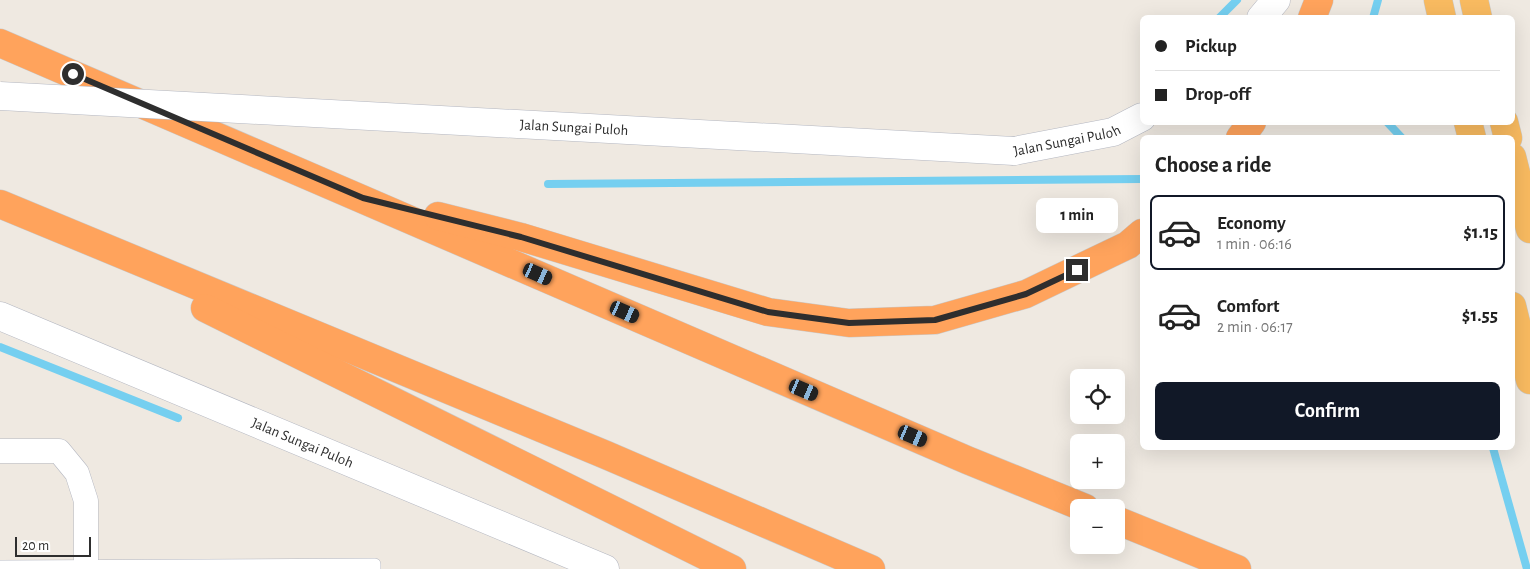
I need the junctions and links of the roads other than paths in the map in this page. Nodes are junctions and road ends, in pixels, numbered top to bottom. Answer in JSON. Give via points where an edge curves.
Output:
{"nodes":[{"id":1,"x":1276,"y":0,"type":"edge"},
{"id":2,"x":1319,"y":0,"type":"edge"},
{"id":3,"x":1438,"y":0,"type":"edge"},
{"id":4,"x":1474,"y":0,"type":"edge"},
{"id":5,"x":1264,"y":15,"type":"edge"},
{"id":6,"x":1313,"y":15,"type":"edge"},
{"id":7,"x":1441,"y":15,"type":"edge"},
{"id":8,"x":1477,"y":15,"type":"edge"},
{"id":9,"x":0,"y":42,"type":"edge"},
{"id":10,"x":0,"y":96,"type":"edge"},
{"id":11,"x":1140,"y":118,"type":"edge"},
{"id":12,"x":1515,"y":169,"type":"edge"},
{"id":13,"x":363,"y":198,"type":"junction"},
{"id":14,"x":0,"y":204,"type":"edge"},
{"id":15,"x":0,"y":210,"type":"edge"},
{"id":16,"x":1530,"y":229,"type":"edge"},
{"id":17,"x":1140,"y":235,"type":"edge"},
{"id":18,"x":0,"y":316,"type":"edge"},
{"id":19,"x":1515,"y":318,"type":"edge"},
{"id":20,"x":1530,"y":380,"type":"edge"},
{"id":21,"x":0,"y":451,"type":"edge"},
{"id":22,"x":1070,"y":502,"type":"edge"},
{"id":23,"x":1125,"y":524,"type":"edge"},
{"id":24,"x":0,"y":566,"type":"edge"},
{"id":25,"x":86,"y":567,"type":"edge"},
{"id":26,"x":375,"y":569,"type":"edge"},
{"id":27,"x":605,"y":569,"type":"edge"},
{"id":28,"x":732,"y":569,"type":"edge"},
{"id":29,"x":871,"y":569,"type":"edge"},
{"id":30,"x":1237,"y":569,"type":"edge"}],
"edges":[{"from":1,"to":5,"type":"street"},
{"from":2,"to":6,"type":"highway"},
{"from":3,"to":7,"type":"highway"},
{"from":4,"to":8,"type":"highway"},
{"from":9,"to":13,"type":"highway"},
{"from":10,"to":11,"type":"street","name":"Jalan Sungai Puloh","bridge":true,"via":[[1014,152],[1113,132]]},
{"from":12,"to":16,"type":"highway"},
{"from":13,"to":17,"type":"highway","via":[[521,237],[768,312],[849,323],[935,320],[1026,294],[1128,245]]},
{"from":13,"to":22,"type":"highway"},
{"from":14,"to":29,"type":"highway","via":[[597,451]]},
{"from":15,"to":28,"type":"highway","via":[[271,339]]},
{"from":18,"to":27,"type":"street","name":"Jalan Sungai Puloh"},
{"from":19,"to":20,"type":"highway"},
{"from":21,"to":25,"type":"street","via":[[59,451],[76,473],[86,501]]},
{"from":23,"to":30,"type":"highway"},
{"from":24,"to":25,"type":"lane"},
{"from":25,"to":26,"type":"lane","via":[[375,564]]}]}
